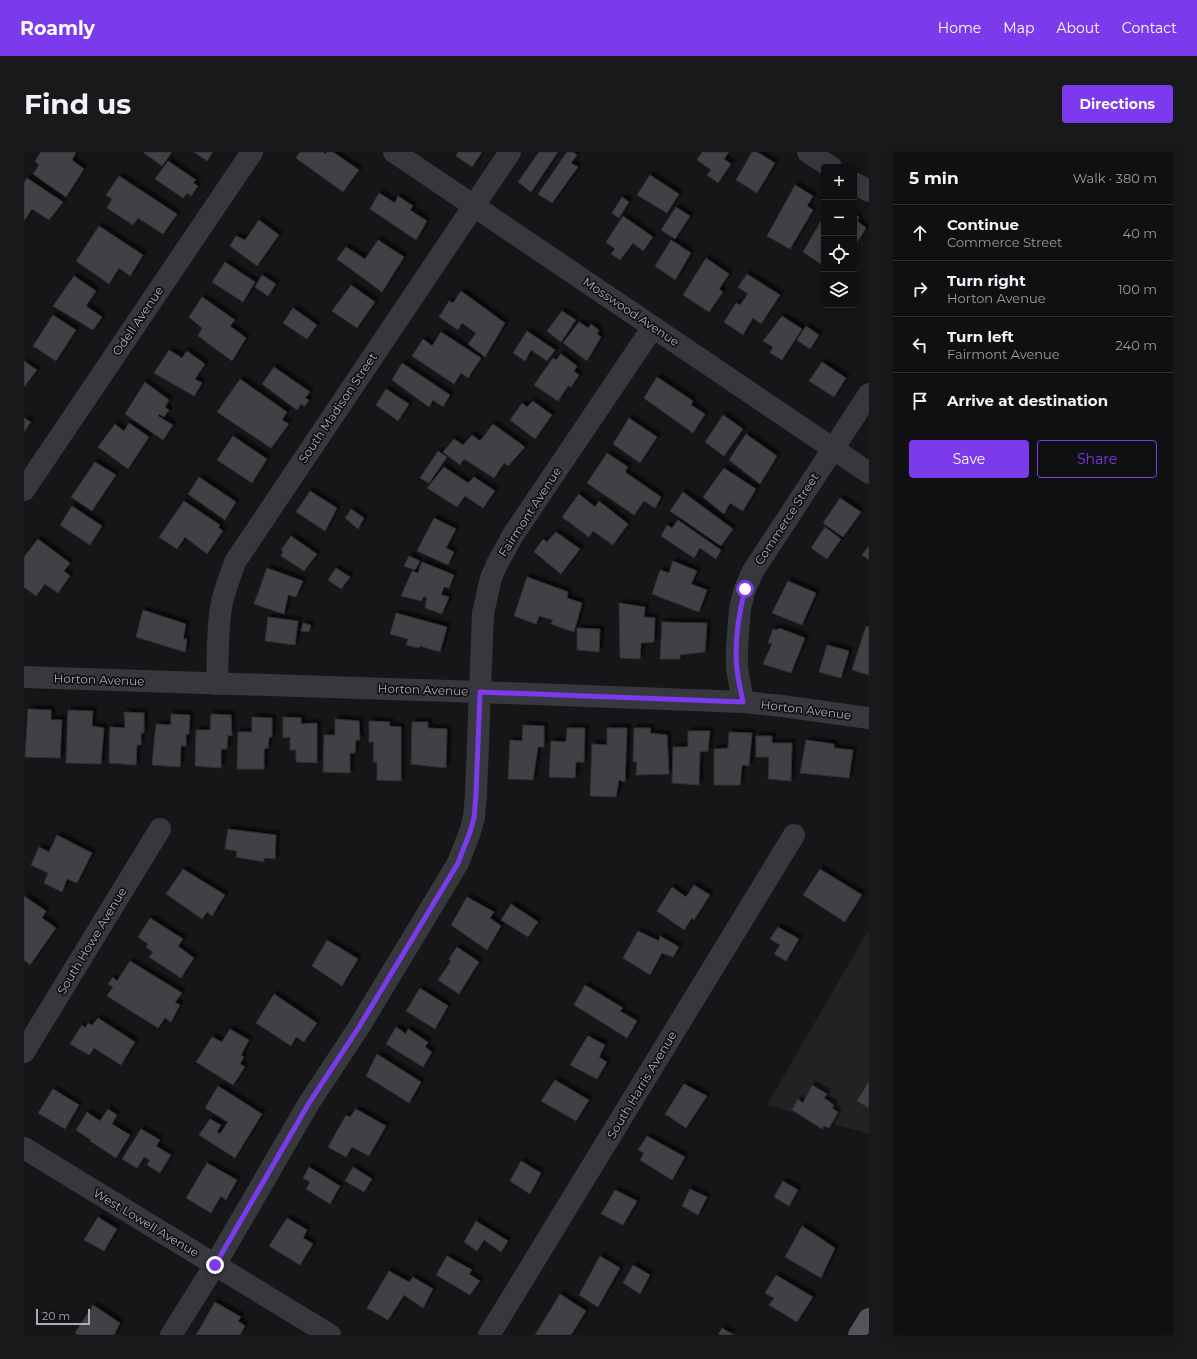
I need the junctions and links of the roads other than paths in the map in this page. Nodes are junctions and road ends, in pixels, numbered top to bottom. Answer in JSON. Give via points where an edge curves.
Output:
{"nodes":[{"id":1,"x":252,"y":152,"type":"edge"},
{"id":2,"x":394,"y":152,"type":"edge"},
{"id":3,"x":510,"y":152,"type":"edge"},
{"id":4,"x":808,"y":152,"type":"edge"},
{"id":5,"x":826,"y":164,"type":"edge"},
{"id":6,"x":857,"y":185,"type":"edge"},
{"id":7,"x":869,"y":191,"type":"edge"},
{"id":8,"x":474,"y":206,"type":"junction"},
{"id":9,"x":653,"y":327,"type":"junction"},
{"id":10,"x":869,"y":394,"type":"edge"},
{"id":11,"x":833,"y":449,"type":"junction"},
{"id":12,"x":869,"y":473,"type":"edge"},
{"id":13,"x":24,"y":490,"type":"edge"},
{"id":14,"x":24,"y":677,"type":"edge"},
{"id":15,"x":217,"y":684,"type":"junction"},
{"id":16,"x":480,"y":692,"type":"junction"},
{"id":17,"x":743,"y":702,"type":"junction"},
{"id":18,"x":869,"y":718,"type":"edge"},
{"id":19,"x":160,"y":829,"type":"dead end"},
{"id":20,"x":794,"y":835,"type":"dead end"},
{"id":21,"x":24,"y":1052,"type":"edge"},
{"id":22,"x":24,"y":1148,"type":"edge"},
{"id":23,"x":215,"y":1265,"type":"junction"},
{"id":24,"x":869,"y":1319,"type":"edge"},
{"id":25,"x":171,"y":1335,"type":"edge"},
{"id":26,"x":330,"y":1335,"type":"edge"},
{"id":27,"x":489,"y":1335,"type":"edge"},
{"id":28,"x":859,"y":1335,"type":"edge"}],
"edges":[{"from":1,"to":13,"type":"street","name":"Odell Avenue"},
{"from":2,"to":8,"type":"street","name":"Mosswood Avenue"},
{"from":3,"to":8,"type":"street","name":"South Madison Street"},
{"from":4,"to":5,"type":"street"},
{"from":6,"to":7,"type":"street"},
{"from":8,"to":9,"type":"street","name":"Mosswood Avenue"},
{"from":8,"to":15,"type":"street","name":"South Madison Street","via":[[235,562],[221,607]]},
{"from":9,"to":11,"type":"street","name":"Mosswood Avenue"},
{"from":9,"to":16,"type":"street","name":"Fairmont Avenue","via":[[512,535],[497,564],[483,613]]},
{"from":10,"to":11,"type":"street","name":"Commerce Street"},
{"from":11,"to":12,"type":"street","name":"Mosswood Avenue"},
{"from":11,"to":17,"type":"street","name":"Commerce Street","via":[[753,571],[745,589],[740,608],[736,648]]},
{"from":14,"to":15,"type":"street","name":"Horton Avenue"},
{"from":15,"to":16,"type":"street","name":"Horton Avenue"},
{"from":16,"to":17,"type":"street","name":"Horton Avenue"},
{"from":16,"to":23,"type":"street","name":"Fairmont Avenue","via":[[474,818],[458,863],[359,1027],[309,1103]]},
{"from":17,"to":18,"type":"street","name":"Horton Avenue"},
{"from":19,"to":21,"type":"street","name":"South Howe Avenue"},
{"from":20,"to":27,"type":"street","name":"South Harris Avenue"},
{"from":22,"to":23,"type":"street","name":"West Lowell Avenue"},
{"from":23,"to":25,"type":"street","name":"Fairmont Avenue"},
{"from":23,"to":26,"type":"street","name":"West Lowell Avenue"},
{"from":24,"to":28,"type":"main road"}]}
